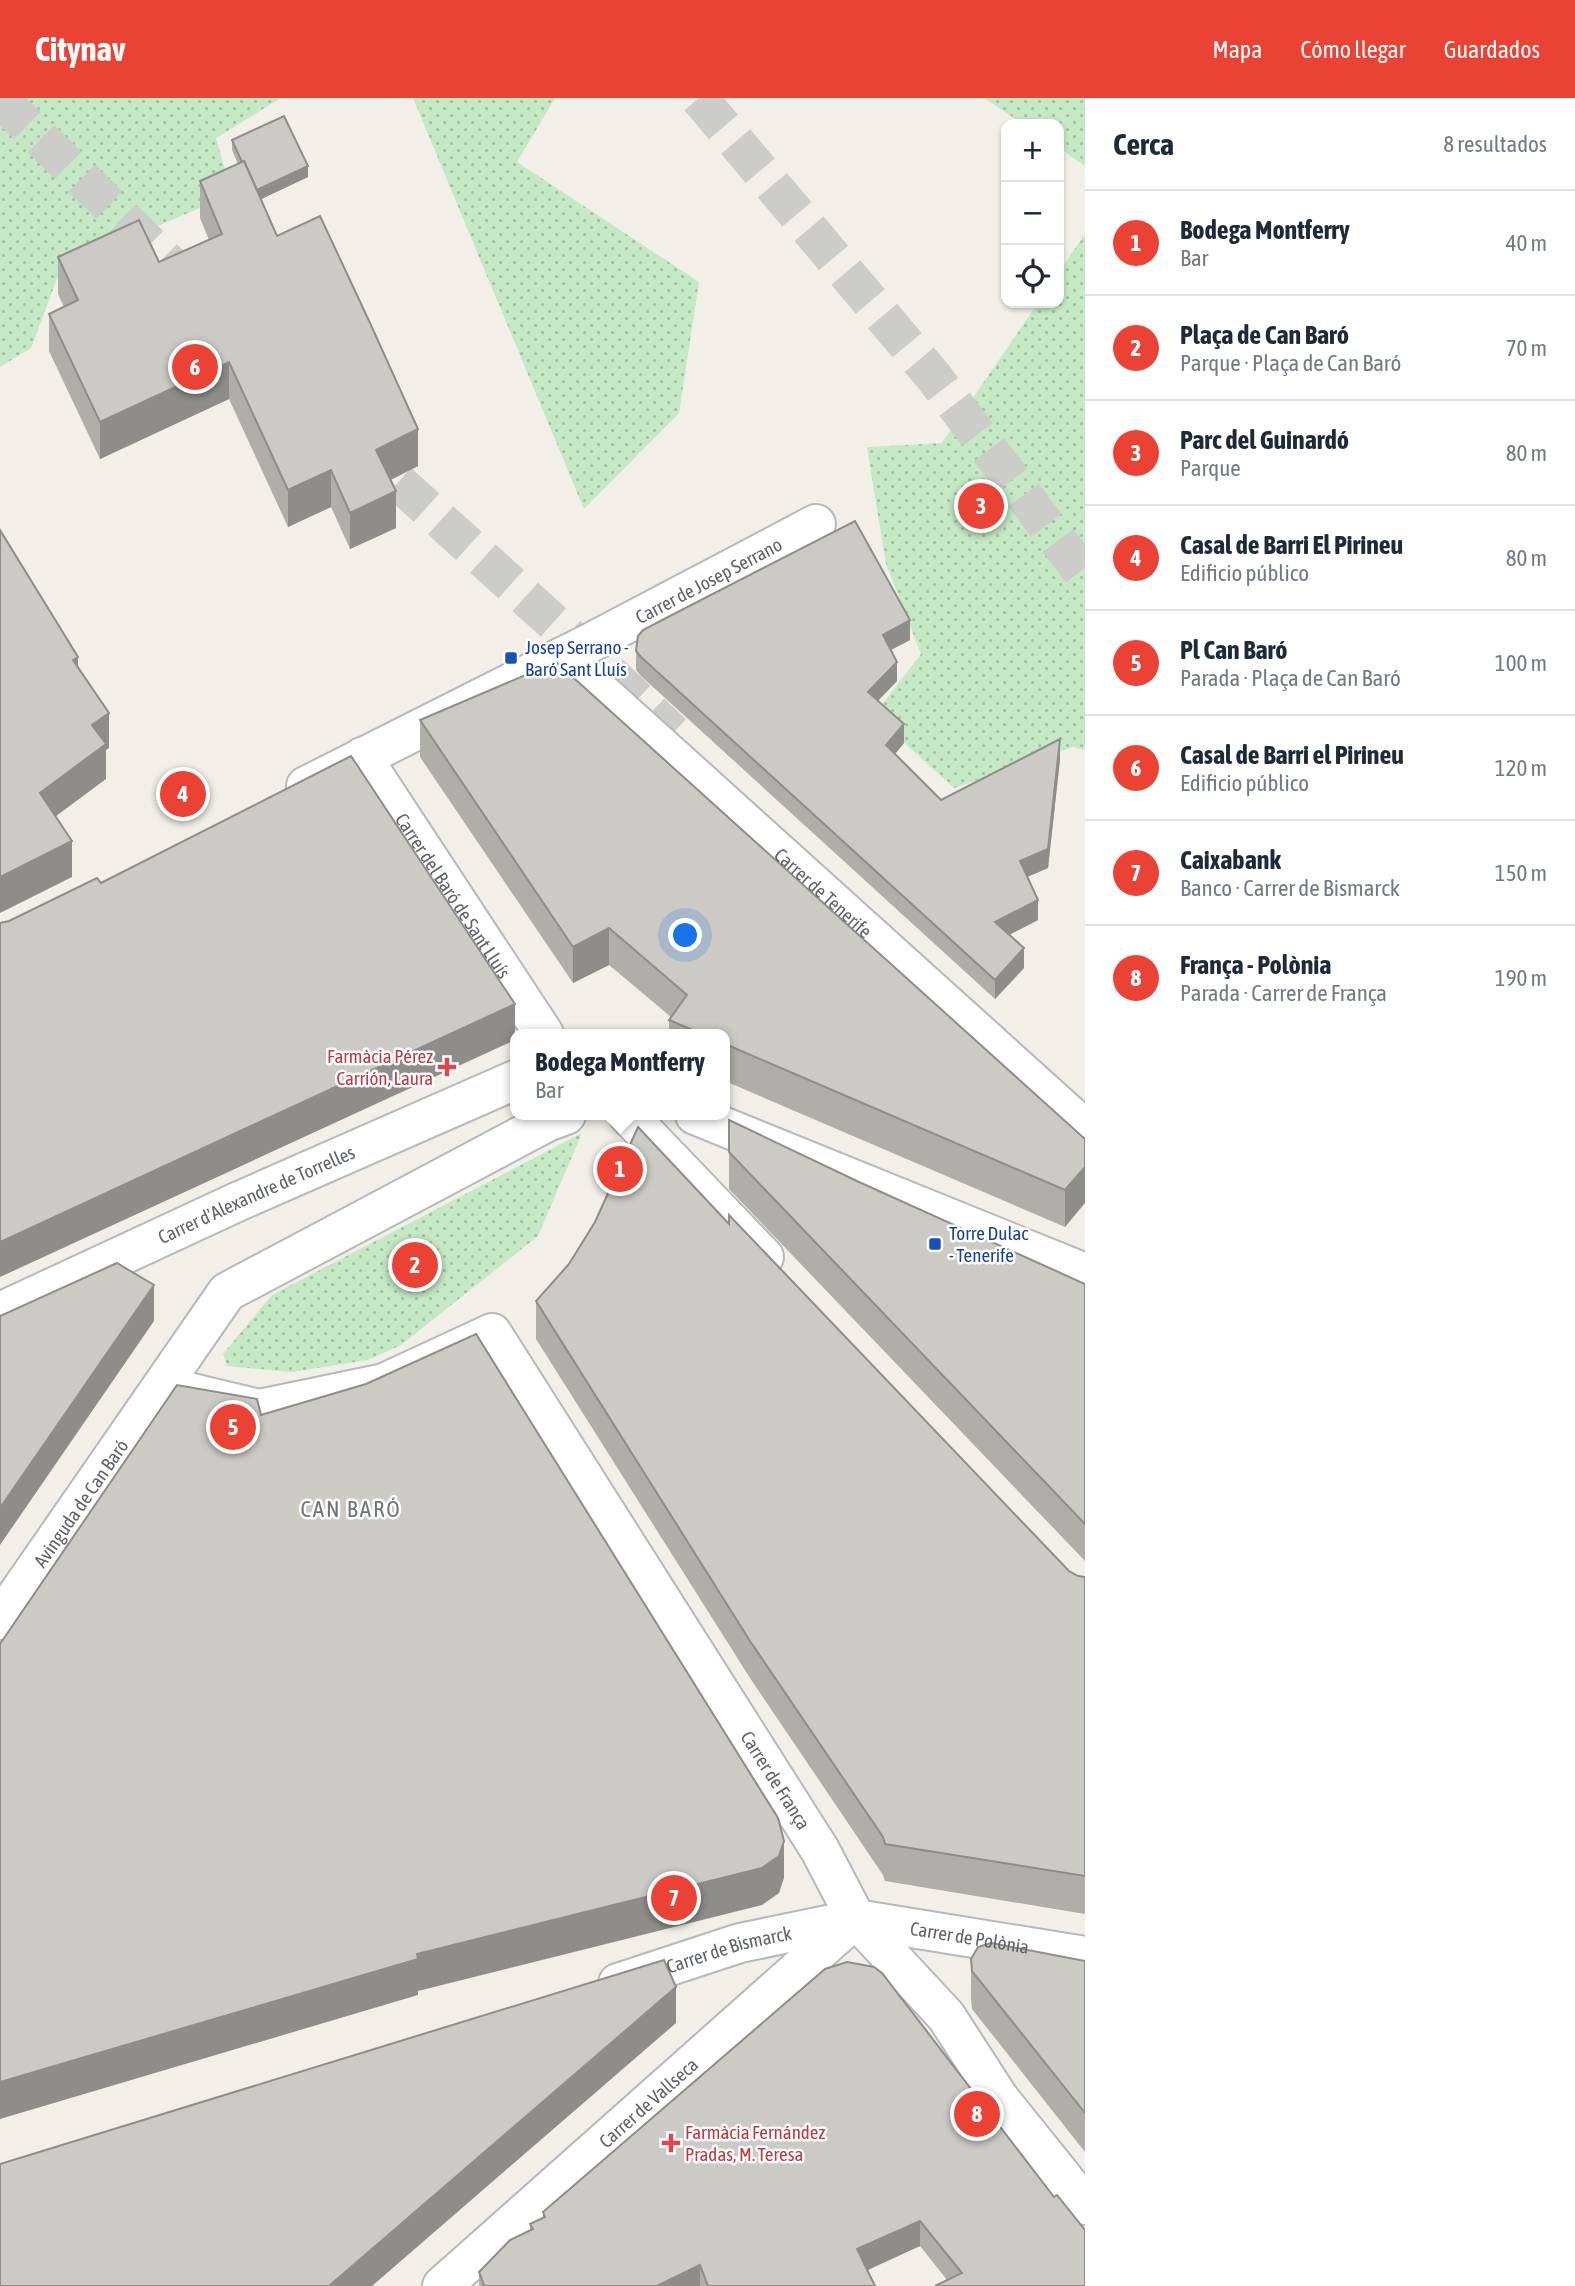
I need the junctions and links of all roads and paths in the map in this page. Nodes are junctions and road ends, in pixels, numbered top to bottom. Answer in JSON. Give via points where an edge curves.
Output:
{"nodes":[{"id":1,"x":816,"y":524,"type":"dead end"},
{"id":2,"x":562,"y":657,"type":"junction"},
{"id":3,"x":362,"y":757,"type":"junction"},
{"id":4,"x":272,"y":803,"type":"edge"},
{"id":5,"x":541,"y":1029,"type":"edge"},
{"id":6,"x":510,"y":1082,"type":"edge"},
{"id":7,"x":552,"y":1120,"type":"edge"},
{"id":8,"x":633,"y":1120,"type":"edge"},
{"id":9,"x":707,"y":1120,"type":"edge"},
{"id":10,"x":1085,"y":1129,"type":"edge"},
{"id":11,"x":1085,"y":1273,"type":"edge"},
{"id":12,"x":787,"y":1281,"type":"edge"},
{"id":13,"x":0,"y":1312,"type":"edge"},
{"id":14,"x":163,"y":1386,"type":"junction"},
{"id":15,"x":0,"y":1620,"type":"edge"},
{"id":16,"x":856,"y":1919,"type":"junction"},
{"id":17,"x":1085,"y":1956,"type":"edge"},
{"id":18,"x":581,"y":1995,"type":"edge"},
{"id":19,"x":1085,"y":2205,"type":"edge"},
{"id":20,"x":442,"y":2286,"type":"edge"}],
"edges":[{"from":1,"to":2,"type":"street","name":"Carrer de Josep Serrano"},
{"from":2,"to":3,"type":"street","name":"Carrer de Josep Serrano"},
{"from":2,"to":10,"type":"street","name":"Carrer de Tenerife"},
{"from":3,"to":4,"type":"street","name":"Carrer de Josep Serrano"},
{"from":3,"to":5,"type":"street","name":"Carrer del Baró de Sant Lluís"},
{"from":6,"to":13,"type":"street","name":"Carrer d'Alexandre de Torrelles"},
{"from":7,"to":14,"type":"street","name":"Avinguda de Can Baró","via":[[227,1292]]},
{"from":8,"to":12,"type":"street"},
{"from":9,"to":11,"type":"street"},
{"from":14,"to":15,"type":"street","name":"Avinguda de Can Baró"},
{"from":14,"to":16,"type":"street","name":"Carrer de França","via":[[259,1409],[384,1383],[492,1333],[820,1850]]},
{"from":16,"to":17,"type":"street","name":"Carrer de Polònia"},
{"from":16,"to":18,"type":"street","name":"Carrer de Bismarck","via":[[740,1943]]},
{"from":16,"to":19,"type":"street","name":"Carrer de França","via":[[946,2016],[999,2098]]},
{"from":16,"to":20,"type":"street","name":"Carrer de Vallseca"}]}
